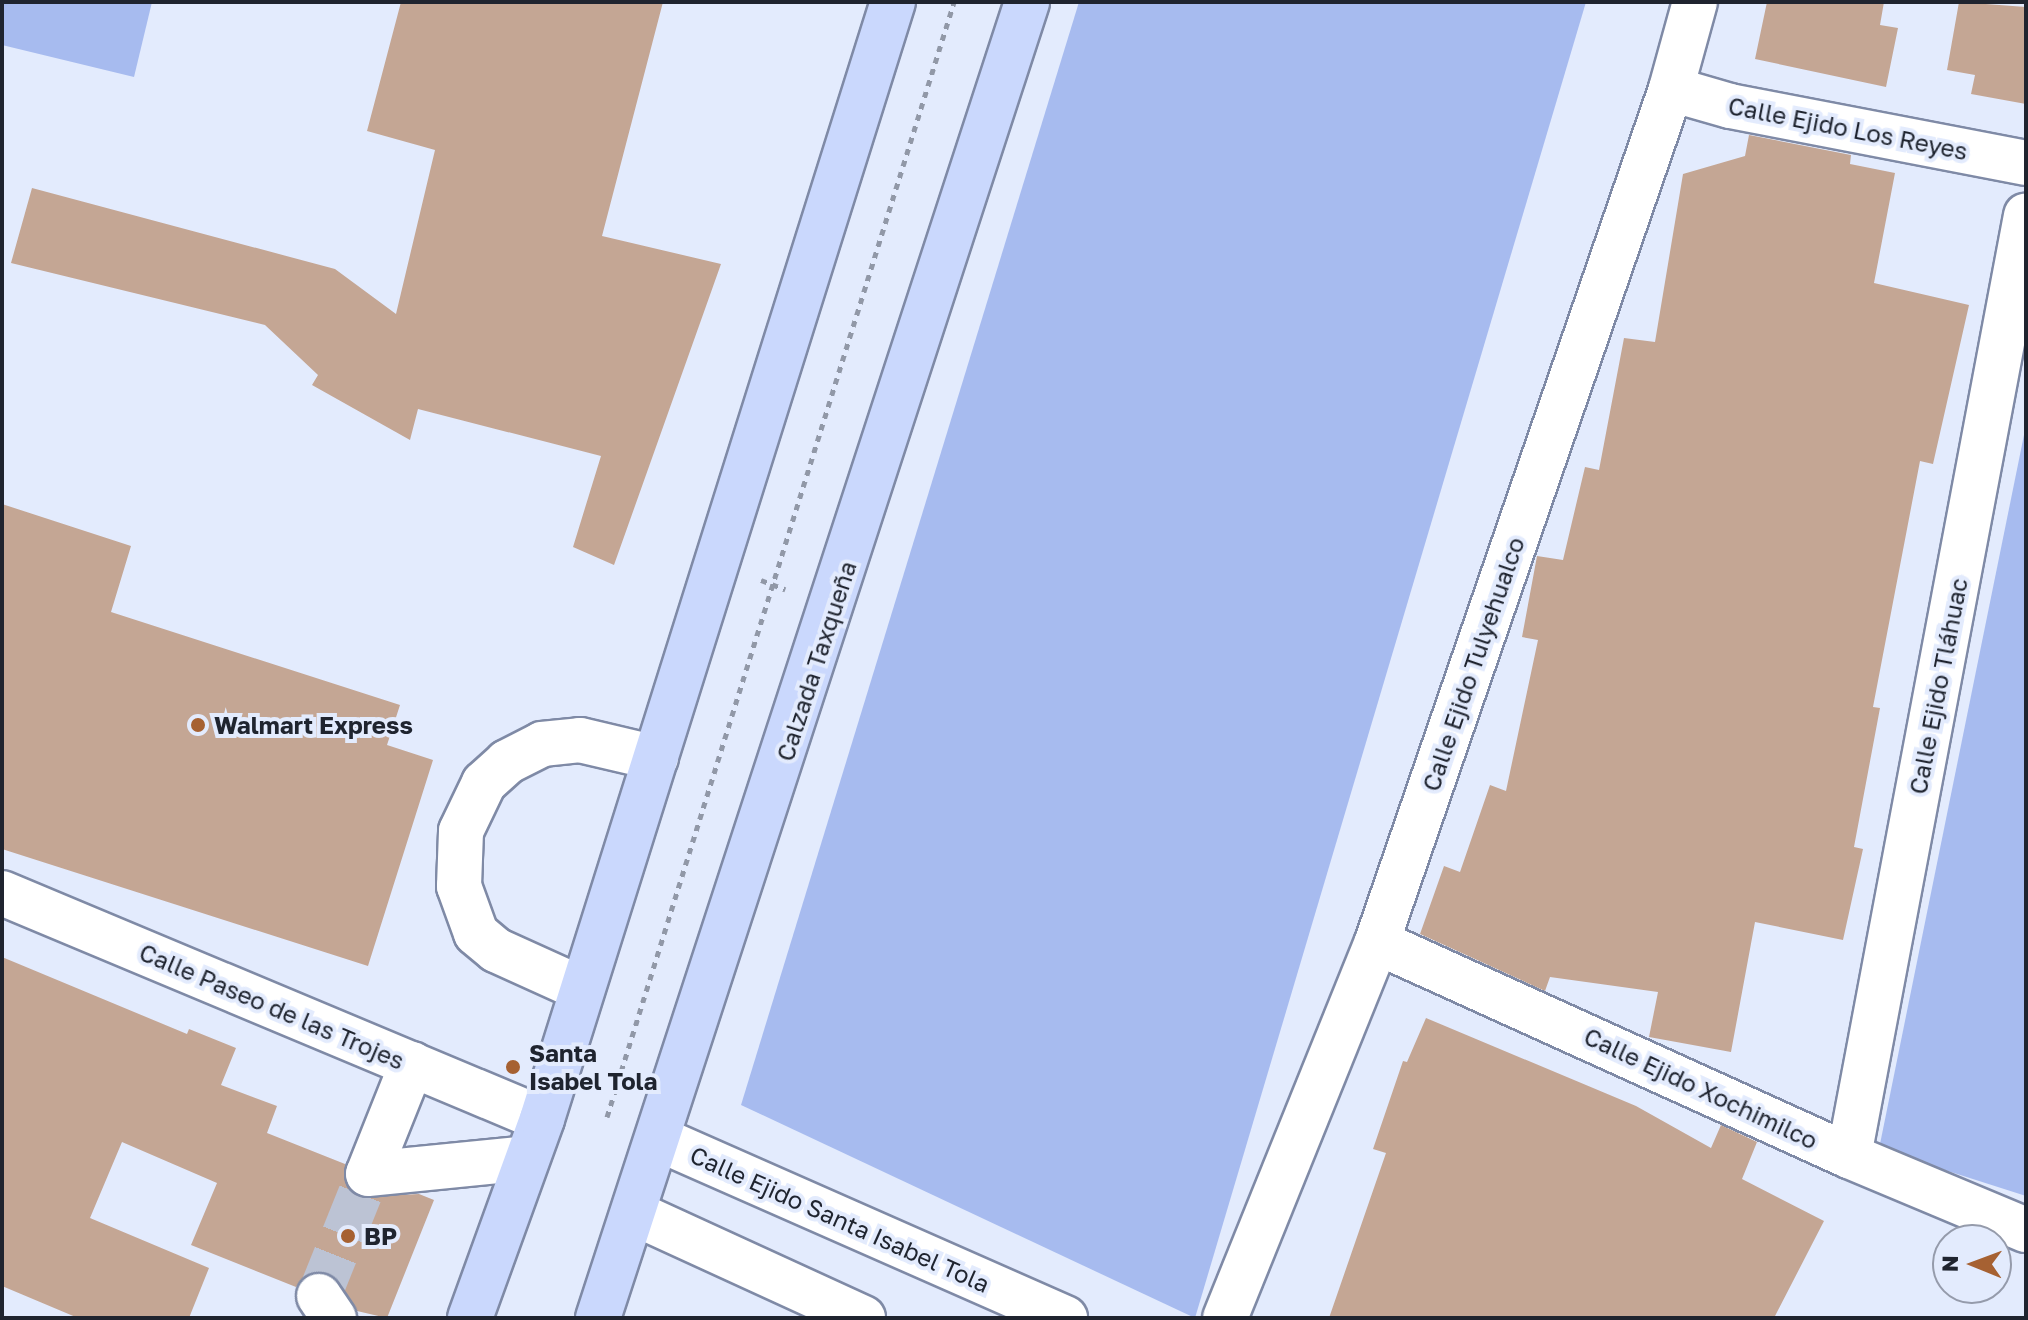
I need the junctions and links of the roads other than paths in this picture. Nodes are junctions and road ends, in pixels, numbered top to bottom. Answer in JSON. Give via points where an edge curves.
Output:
{"nodes":[{"id":1,"x":893,"y":2,"type":"edge"},
{"id":2,"x":1027,"y":2,"type":"edge"},
{"id":3,"x":1695,"y":2,"type":"edge"},
{"id":4,"x":1671,"y":89,"type":"junction"},
{"id":5,"x":2026,"y":163,"type":"edge"},
{"id":6,"x":2026,"y":216,"type":"edge"},
{"id":7,"x":656,"y":758,"type":"junction"},
{"id":8,"x":2,"y":893,"type":"edge"},
{"id":9,"x":1377,"y":942,"type":"junction"},
{"id":10,"x":582,"y":989,"type":"junction"},
{"id":11,"x":412,"y":1064,"type":"junction"},
{"id":12,"x":540,"y":1123,"type":"junction"},
{"id":13,"x":659,"y":1139,"type":"junction"},
{"id":14,"x":1849,"y":1156,"type":"junction"},
{"id":15,"x":634,"y":1213,"type":"junction"},
{"id":16,"x":2026,"y":1230,"type":"edge"},
{"id":17,"x":310,"y":1318,"type":"edge"},
{"id":18,"x":334,"y":1318,"type":"edge"},
{"id":19,"x":470,"y":1318,"type":"edge"},
{"id":20,"x":598,"y":1318,"type":"edge"},
{"id":21,"x":863,"y":1318,"type":"edge"},
{"id":22,"x":1065,"y":1318,"type":"edge"},
{"id":23,"x":1225,"y":1318,"type":"edge"}],
"edges":[{"from":1,"to":7,"type":"main road"},
{"from":2,"to":13,"type":"main road","name":"Calzada Taxqueña"},
{"from":3,"to":4,"type":"street","name":"Calle Ejido Tulyehualco"},
{"from":4,"to":5,"type":"street","name":"Calle Ejido Los Reyes","via":[[1730,106]]},
{"from":4,"to":9,"type":"street","name":"Calle Ejido Tulyehualco"},
{"from":6,"to":14,"type":"street","name":"Calle Ejido Tláhuac"},
{"from":7,"to":10,"type":"main road"},
{"from":7,"to":10,"type":"street","via":[[580,740],[542,744],[507,762],[484,783],[461,831],[459,886],[476,933],[496,950]]},
{"from":8,"to":11,"type":"street","name":"Calle Paseo de las Trojes"},
{"from":9,"to":14,"type":"street","name":"Calle Ejido Xochimilco"},
{"from":9,"to":23,"type":"street","name":"Calle Ejido Tulyehualco"},
{"from":10,"to":12,"type":"main road"},
{"from":11,"to":12,"type":"street","name":"Calle Paseo de las Trojes"},
{"from":11,"to":12,"type":"street","via":[[368,1174]]},
{"from":12,"to":19,"type":"main road"},
{"from":13,"to":15,"type":"main road","name":"Calzada Taxqueña"},
{"from":13,"to":22,"type":"street","name":"Calle Ejido Santa Isabel Tola"},
{"from":14,"to":16,"type":"street","name":"Calle Ejido Xochimilco"},
{"from":15,"to":20,"type":"main road","name":"Calzada Taxqueña"},
{"from":15,"to":21,"type":"street"},
{"from":17,"to":18,"type":"street","via":[[319,1296]]}]}
